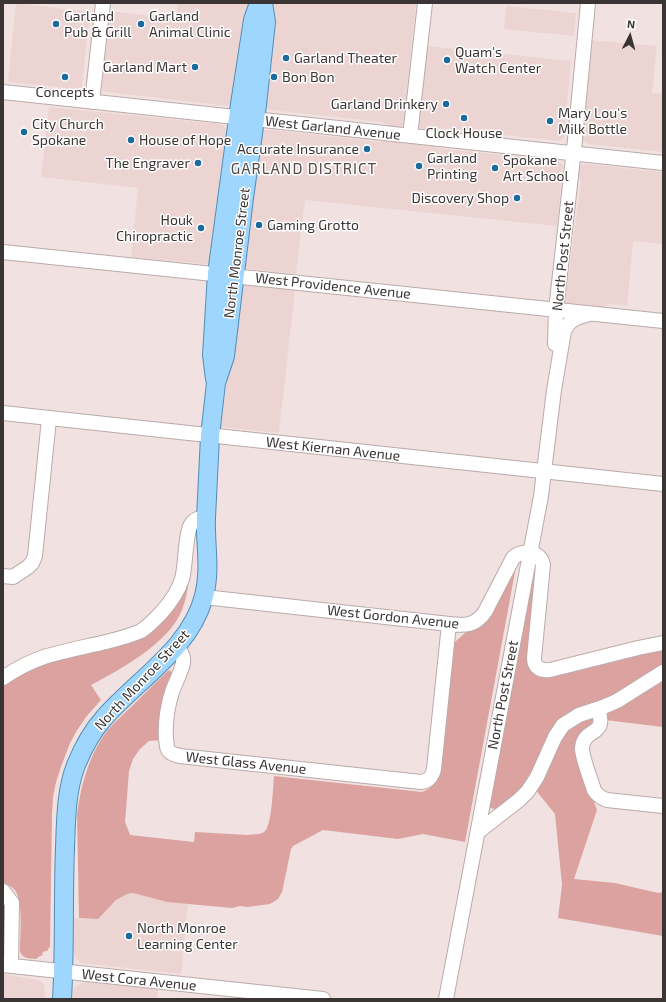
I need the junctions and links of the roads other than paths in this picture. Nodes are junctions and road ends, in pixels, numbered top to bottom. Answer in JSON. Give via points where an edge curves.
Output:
{"nodes":[{"id":1,"x":103,"y":3,"type":"edge"},
{"id":2,"x":259,"y":3,"type":"edge"},
{"id":3,"x":263,"y":3,"type":"edge"},
{"id":4,"x":425,"y":3,"type":"edge"},
{"id":5,"x":588,"y":3,"type":"edge"},
{"id":6,"x":3,"y":92,"type":"edge"},
{"id":7,"x":92,"y":102,"type":"junction"},
{"id":8,"x":246,"y":118,"type":"junction"},
{"id":9,"x":410,"y":136,"type":"junction"},
{"id":10,"x":573,"y":154,"type":"junction"},
{"id":11,"x":663,"y":163,"type":"edge"},
{"id":12,"x":3,"y":252,"type":"edge"},
{"id":13,"x":226,"y":275,"type":"junction"},
{"id":14,"x":556,"y":310,"type":"junction"},
{"id":15,"x":589,"y":314,"type":"junction"},
{"id":16,"x":663,"y":322,"type":"edge"},
{"id":17,"x":554,"y":390,"type":"junction"},
{"id":18,"x":3,"y":413,"type":"edge"},
{"id":19,"x":49,"y":419,"type":"junction"},
{"id":20,"x":210,"y":436,"type":"junction"},
{"id":21,"x":545,"y":472,"type":"junction"},
{"id":22,"x":663,"y":484,"type":"edge"},
{"id":23,"x":206,"y":518,"type":"junction"},
{"id":24,"x":530,"y":552,"type":"junction"},
{"id":25,"x":8,"y":576,"type":"edge"},
{"id":26,"x":204,"y":597,"type":"junction"},
{"id":27,"x":449,"y":624,"type":"junction"},
{"id":28,"x":663,"y":643,"type":"edge"},
{"id":29,"x":176,"y":647,"type":"junction"},
{"id":30,"x":663,"y":672,"type":"edge"},
{"id":31,"x":3,"y":678,"type":"edge"},
{"id":32,"x":598,"y":709,"type":"junction"},
{"id":33,"x":663,"y":806,"type":"edge"},
{"id":34,"x":478,"y":832,"type":"junction"},
{"id":35,"x":3,"y":891,"type":"edge"},
{"id":36,"x":7,"y":966,"type":"edge"},
{"id":37,"x":63,"y":972,"type":"junction"},
{"id":38,"x":252,"y":996,"type":"edge"},
{"id":39,"x":62,"y":999,"type":"edge"},
{"id":40,"x":323,"y":999,"type":"edge"},
{"id":41,"x":446,"y":999,"type":"edge"}],
"edges":[{"from":1,"to":7,"type":"street"},
{"from":2,"to":8,"type":"main road","name":"North Monroe Street","via":[[253,20]]},
{"from":3,"to":8,"type":"main road","name":"North Monroe Street","via":[[266,22]]},
{"from":4,"to":9,"type":"street"},
{"from":5,"to":10,"type":"street","name":"North Post Street"},
{"from":6,"to":7,"type":"street","name":"West Garland Avenue"},
{"from":7,"to":8,"type":"street","name":"West Garland Avenue"},
{"from":8,"to":9,"type":"street","name":"West Garland Avenue"},
{"from":8,"to":13,"type":"main road","name":"North Monroe Street"},
{"from":9,"to":10,"type":"street","name":"West Garland Avenue"},
{"from":10,"to":11,"type":"street","name":"West Garland Avenue"},
{"from":10,"to":14,"type":"street","name":"North Post Street"},
{"from":12,"to":13,"type":"street","name":"West Providence Avenue"},
{"from":13,"to":14,"type":"street","name":"West Providence Avenue"},
{"from":13,"to":20,"type":"main road","name":"North Monroe Street","via":[[212,355],[216,384]]},
{"from":14,"to":15,"type":"street","name":"West Providence Avenue"},
{"from":14,"to":17,"type":"street","name":"North Post Street"},
{"from":15,"to":16,"type":"street","name":"West Providence Avenue"},
{"from":15,"to":17,"type":"street","name":"North Post Street","via":[[573,319],[567,324]]},
{"from":17,"to":21,"type":"street","name":"North Post Street"},
{"from":18,"to":19,"type":"street","name":"West Kiernan Avenue"},
{"from":19,"to":20,"type":"street","name":"West Kiernan Avenue"},
{"from":19,"to":25,"type":"street","via":[[35,556],[28,567]]},
{"from":20,"to":21,"type":"street","name":"West Kiernan Avenue"},
{"from":20,"to":23,"type":"main road","name":"North Monroe Street"},
{"from":21,"to":22,"type":"street","name":"West Kiernan Avenue"},
{"from":21,"to":24,"type":"street","name":"North Post Street"},
{"from":23,"to":26,"type":"main road","name":"North Monroe Street","via":[[208,570]]},
{"from":23,"to":31,"type":"street","via":[[197,519],[191,524],[180,586],[167,606],[147,626],[123,637],[42,658]]},
{"from":24,"to":27,"type":"street","name":"West Gordon Avenue","via":[[518,554],[513,558],[489,606],[479,619],[465,625]]},
{"from":24,"to":28,"type":"street","via":[[540,557],[543,565],[534,658],[538,668],[550,670]]},
{"from":24,"to":34,"type":"street","name":"North Post Street"},
{"from":26,"to":27,"type":"street","name":"West Gordon Avenue"},
{"from":26,"to":29,"type":"main road","name":"North Monroe Street","via":[[192,626]]},
{"from":27,"to":29,"type":"street","name":"West Glass Avenue","via":[[433,773],[427,781],[418,782],[172,754],[167,748],[167,710],[183,662],[182,653]]},
{"from":29,"to":37,"type":"main road","name":"North Monroe Street","via":[[104,718],[88,740],[76,765],[67,808]]},
{"from":30,"to":32,"type":"street","via":[[624,697]]},
{"from":32,"to":33,"type":"street","via":[[600,725],[587,737],[582,750],[596,793],[607,800]]},
{"from":32,"to":34,"type":"street","via":[[579,715],[563,725],[528,791]]},
{"from":34,"to":41,"type":"street","name":"North Post Street"},
{"from":35,"to":36,"type":"street","via":[[12,903]]},
{"from":36,"to":37,"type":"street","name":"West Cora Avenue"},
{"from":37,"to":38,"type":"street","name":"West Cora Avenue"},
{"from":37,"to":39,"type":"main road","name":"North Monroe Street"},
{"from":38,"to":40,"type":"street","name":"West Cora Avenue"}]}
